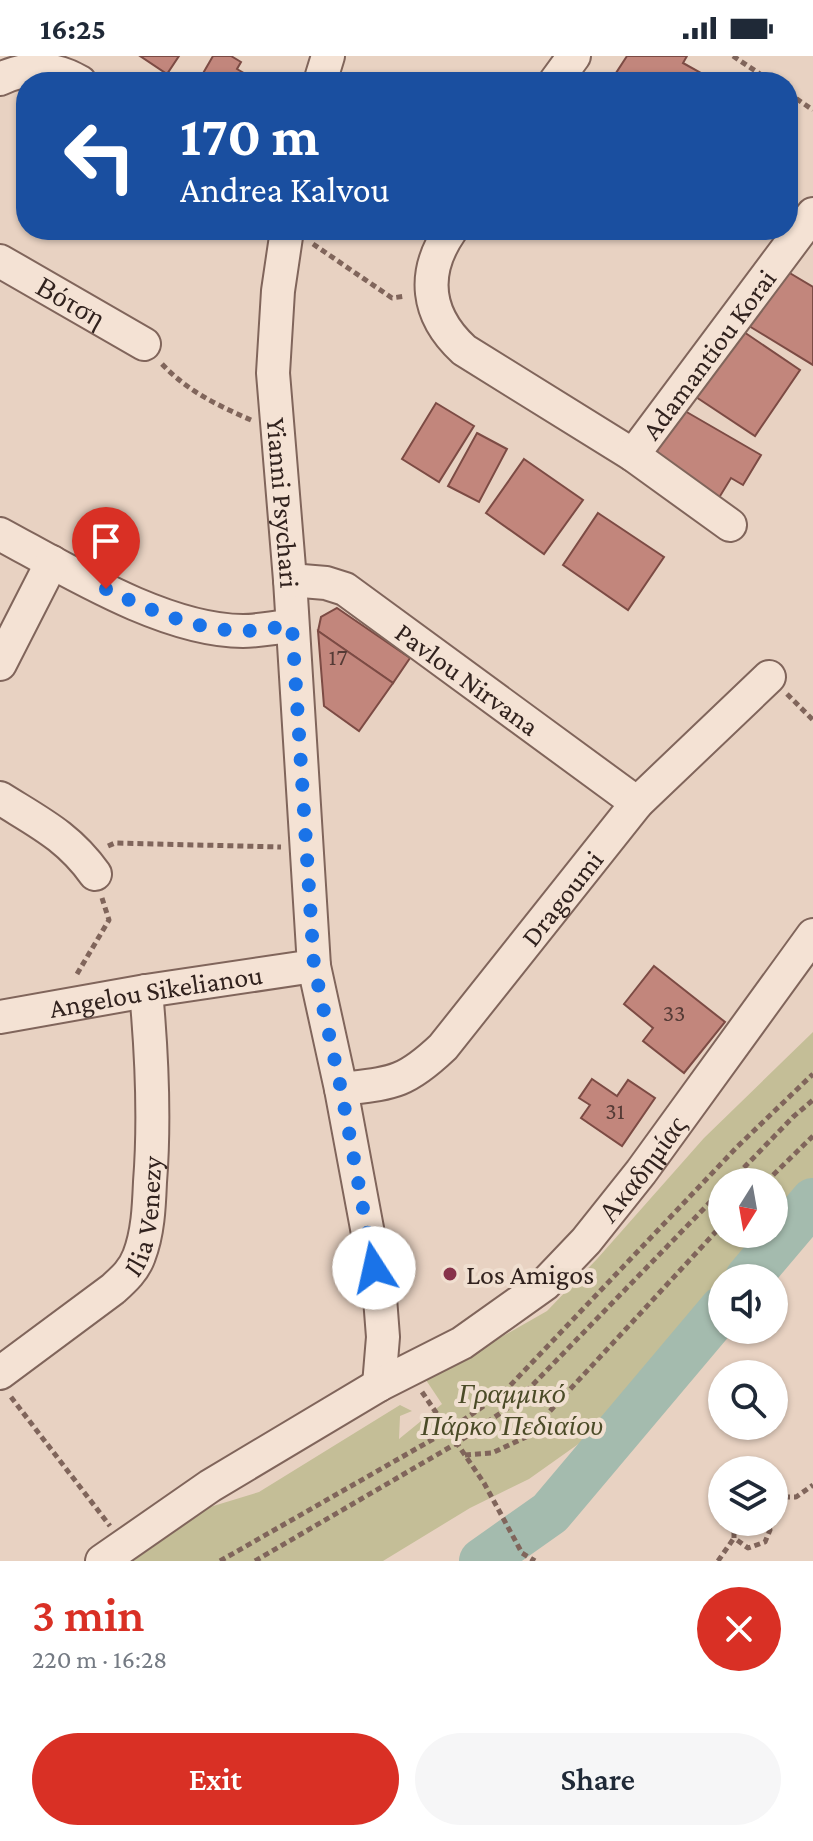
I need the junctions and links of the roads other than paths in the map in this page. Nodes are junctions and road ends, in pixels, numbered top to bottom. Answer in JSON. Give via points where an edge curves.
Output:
{"nodes":[{"id":1,"x":21,"y":72,"type":"edge"},
{"id":2,"x":58,"y":72,"type":"edge"},
{"id":3,"x":813,"y":214,"type":"edge"},
{"id":4,"x":798,"y":234,"type":"edge"},
{"id":5,"x":294,"y":240,"type":"edge"},
{"id":6,"x":445,"y":240,"type":"edge"},
{"id":7,"x":794,"y":240,"type":"edge"},
{"id":8,"x":0,"y":261,"type":"edge"},
{"id":9,"x":144,"y":344,"type":"road end"},
{"id":10,"x":633,"y":455,"type":"junction"},
{"id":11,"x":730,"y":525,"type":"dead end"},
{"id":12,"x":0,"y":534,"type":"edge"},
{"id":13,"x":52,"y":562,"type":"junction"},
{"id":14,"x":290,"y":580,"type":"junction"},
{"id":15,"x":292,"y":626,"type":"junction"},
{"id":16,"x":0,"y":664,"type":"edge"},
{"id":17,"x":769,"y":677,"type":"dead end"},
{"id":18,"x":0,"y":798,"type":"edge"},
{"id":19,"x":637,"y":803,"type":"junction"},
{"id":20,"x":90,"y":866,"type":"road end"},
{"id":21,"x":813,"y":935,"type":"edge"},
{"id":22,"x":314,"y":966,"type":"junction"},
{"id":23,"x":146,"y":991,"type":"junction"},
{"id":24,"x":0,"y":1017,"type":"edge"},
{"id":25,"x":341,"y":1089,"type":"junction"},
{"id":26,"x":380,"y":1298,"type":"junction"},
{"id":27,"x":419,"y":1365,"type":"junction"},
{"id":28,"x":5,"y":1384,"type":"edge"},
{"id":29,"x":379,"y":1385,"type":"junction"},
{"id":30,"x":114,"y":1553,"type":"edge"}],
"edges":[{"from":1,"to":2,"type":"street"},
{"from":3,"to":4,"type":"street","name":"Adamantiou Korai"},
{"from":5,"to":14,"type":"street","name":"Yianni Psychari","via":[[278,291],[273,373]]},
{"from":6,"to":10,"type":"street","via":[[436,257],[431,294],[448,335]]},
{"from":7,"to":10,"type":"street","name":"Adamantiou Korai"},
{"from":8,"to":9,"type":"street","name":"Βότση"},
{"from":10,"to":11,"type":"street"},
{"from":12,"to":13,"type":"street"},
{"from":13,"to":15,"type":"street","via":[[179,619],[242,631]]},
{"from":13,"to":16,"type":"street"},
{"from":14,"to":15,"type":"street","name":"Yianni Psychari"},
{"from":14,"to":19,"type":"street","name":"Pavlou Nirvana","via":[[345,589]]},
{"from":15,"to":22,"type":"street","name":"Yianni Psychari"},
{"from":17,"to":19,"type":"street","name":"Dragoumi"},
{"from":18,"to":20,"type":"street","via":[[66,840]]},
{"from":19,"to":25,"type":"street","name":"Dragoumi","via":[[443,1047],[404,1078]]},
{"from":21,"to":27,"type":"street","name":"Ακαδημίας","via":[[586,1241],[545,1284],[462,1343]]},
{"from":22,"to":23,"type":"street","name":"Angelou Sikelianou"},
{"from":22,"to":25,"type":"street","name":"Yianni Psychari"},
{"from":23,"to":24,"type":"street","name":"Angelou Sikelianou"},
{"from":23,"to":28,"type":"street","name":"Ilia Venezy","via":[[154,1130],[139,1258],[129,1274]]},
{"from":25,"to":26,"type":"street","name":"Yianni Psychari"},
{"from":26,"to":27,"type":"street","name":"Yianni Psychari"},
{"from":26,"to":29,"type":"street","name":"Yianni Psychari"},
{"from":27,"to":29,"type":"street","name":"Ακαδημίας"},
{"from":29,"to":30,"type":"street","name":"Ακαδημίας","via":[[210,1486]]}]}
